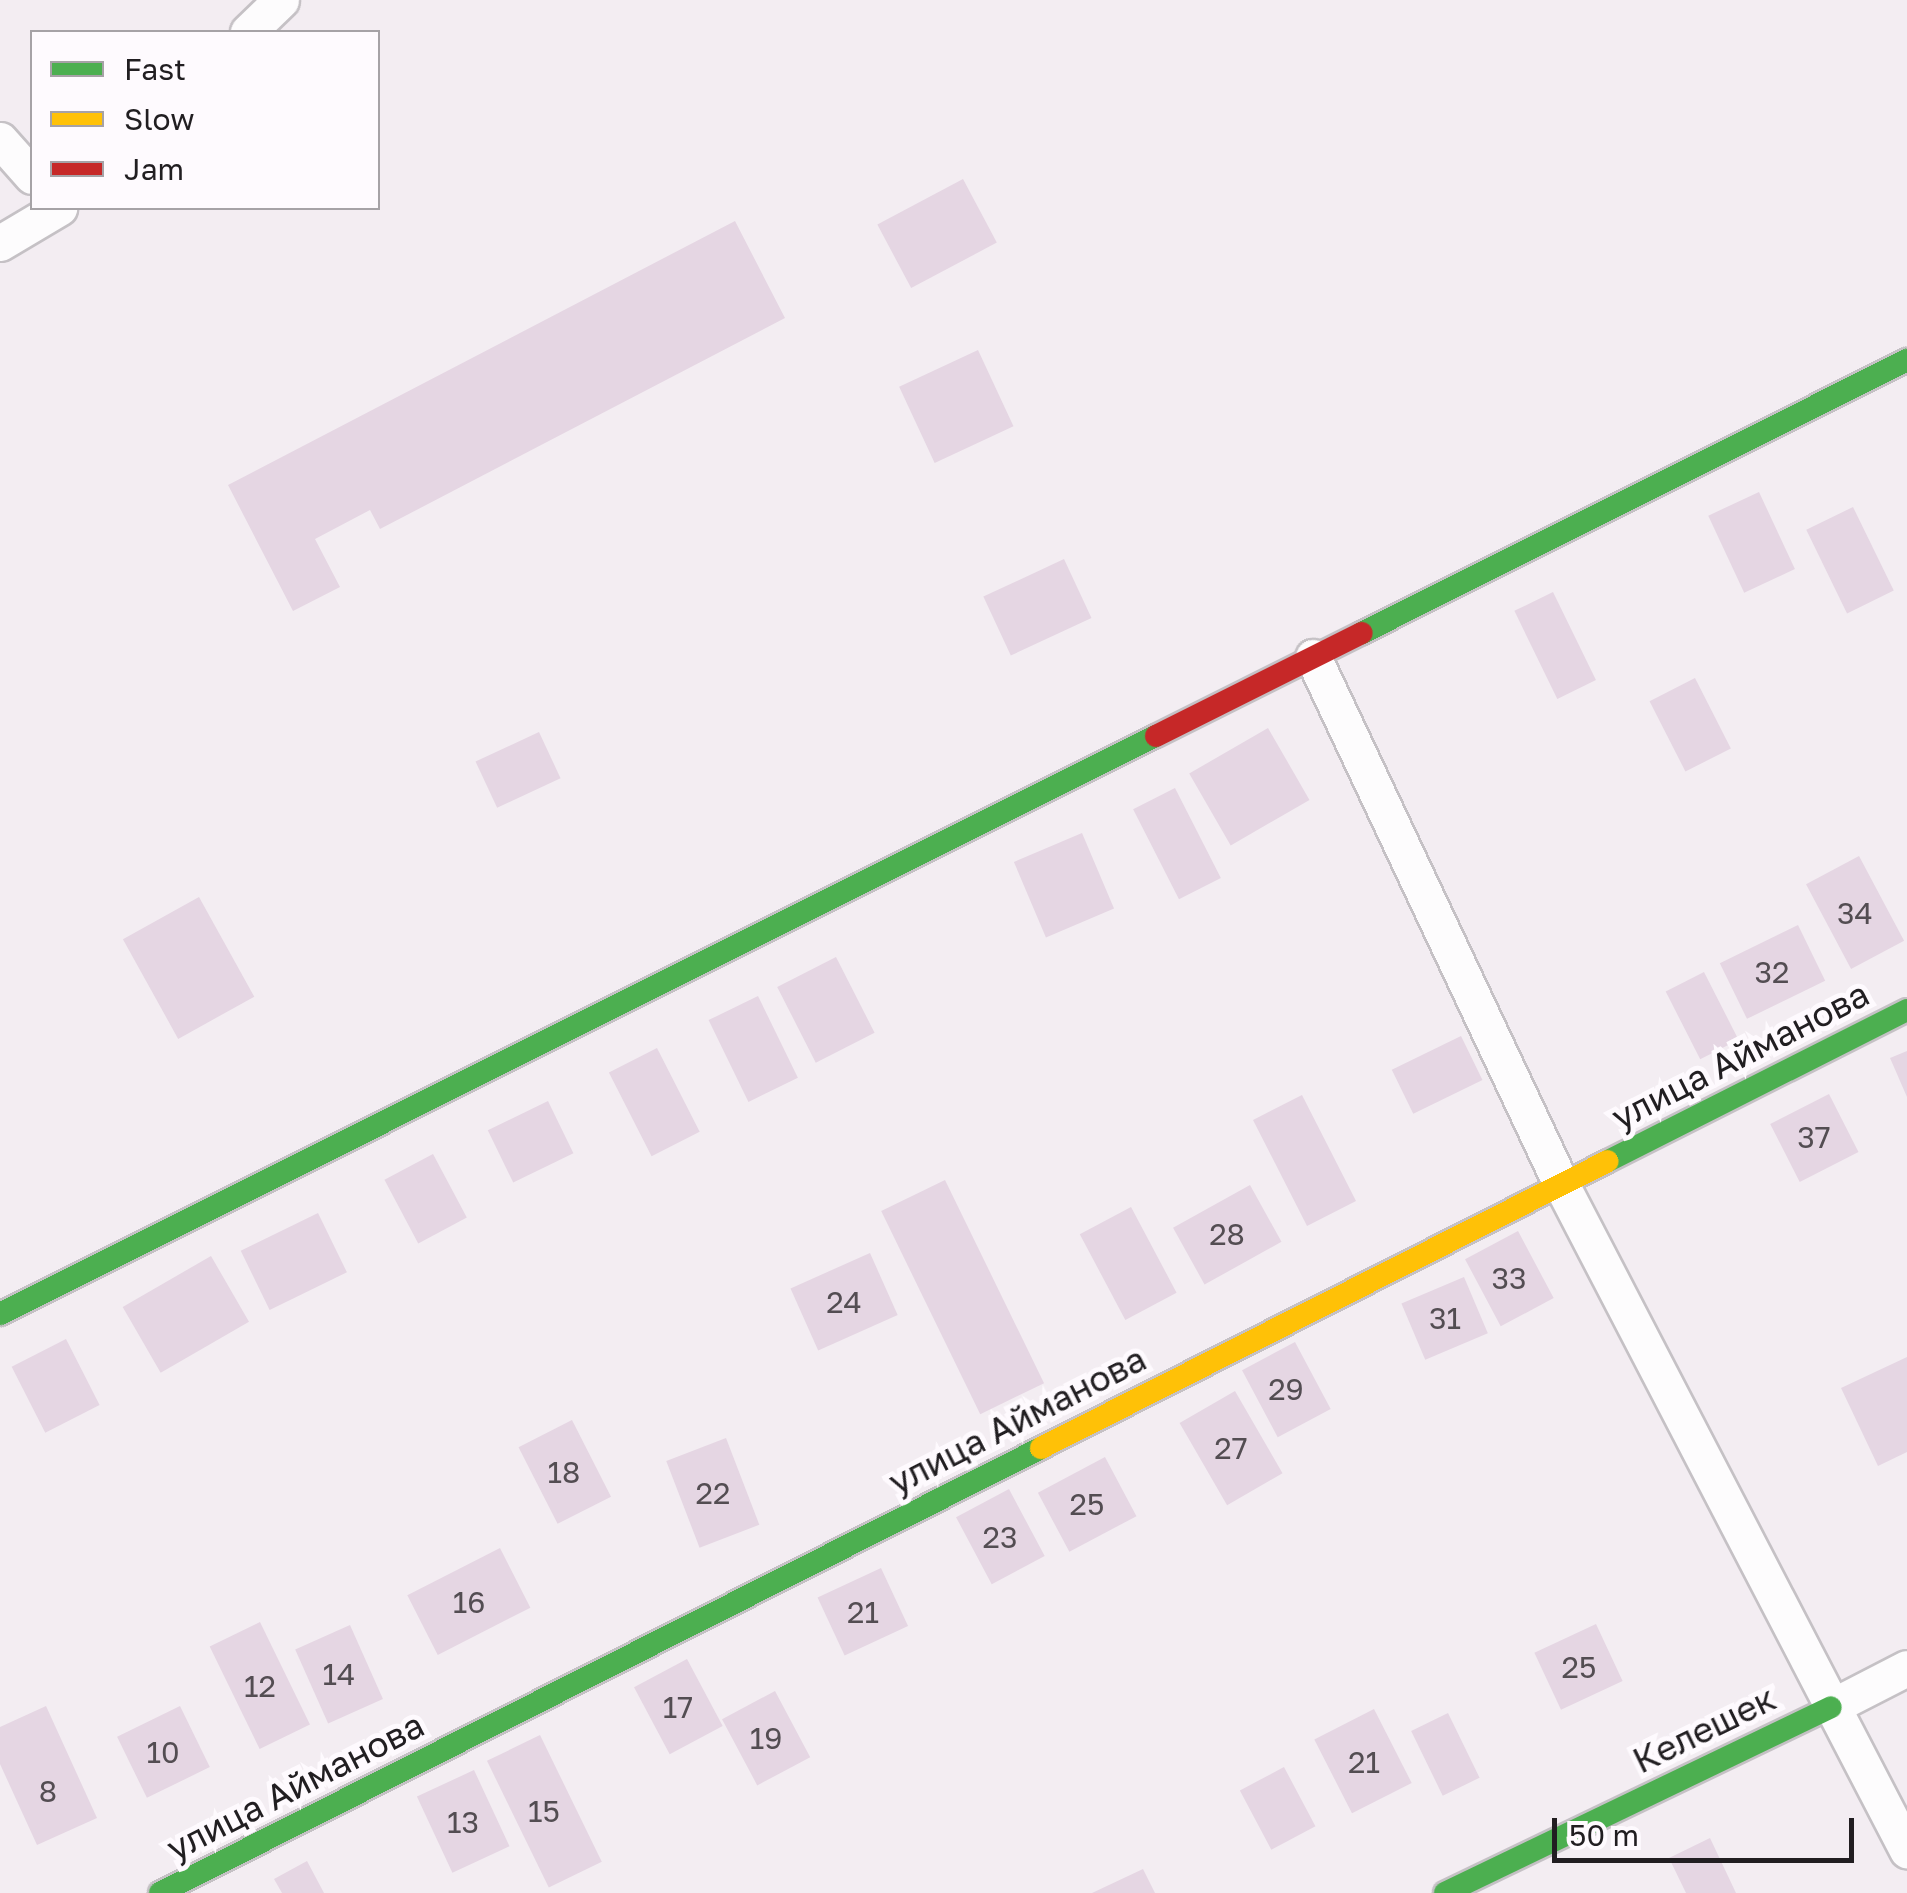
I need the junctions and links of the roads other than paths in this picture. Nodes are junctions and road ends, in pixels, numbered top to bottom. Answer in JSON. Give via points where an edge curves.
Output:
{"nodes":[{"id":1,"x":281,"y":0,"type":"edge"},
{"id":2,"x":250,"y":30,"type":"edge"},
{"id":3,"x":0,"y":140,"type":"edge"},
{"id":4,"x":30,"y":174,"type":"edge"},
{"id":5,"x":56,"y":210,"type":"edge"},
{"id":6,"x":0,"y":243,"type":"edge"},
{"id":7,"x":1907,"y":360,"type":"edge"},
{"id":8,"x":1313,"y":657,"type":"junction"},
{"id":9,"x":1907,"y":1010,"type":"edge"},
{"id":10,"x":1561,"y":1184,"type":"junction"},
{"id":11,"x":0,"y":1314,"type":"edge"},
{"id":12,"x":1907,"y":1668,"type":"edge"},
{"id":13,"x":1831,"y":1707,"type":"junction"},
{"id":14,"x":1907,"y":1850,"type":"edge"},
{"id":15,"x":160,"y":1893,"type":"edge"},
{"id":16,"x":1445,"y":1893,"type":"edge"}],
"edges":[{"from":1,"to":2,"type":"street"},
{"from":3,"to":4,"type":"street"},
{"from":5,"to":6,"type":"street"},
{"from":7,"to":8,"type":"street"},
{"from":8,"to":10,"type":"street"},
{"from":8,"to":11,"type":"street"},
{"from":9,"to":10,"type":"street","name":"улица Айманова"},
{"from":10,"to":13,"type":"street"},
{"from":10,"to":15,"type":"street","name":"улица Айманова"},
{"from":12,"to":13,"type":"street"},
{"from":13,"to":14,"type":"street"},
{"from":13,"to":16,"type":"street","name":"Келешек"}]}
